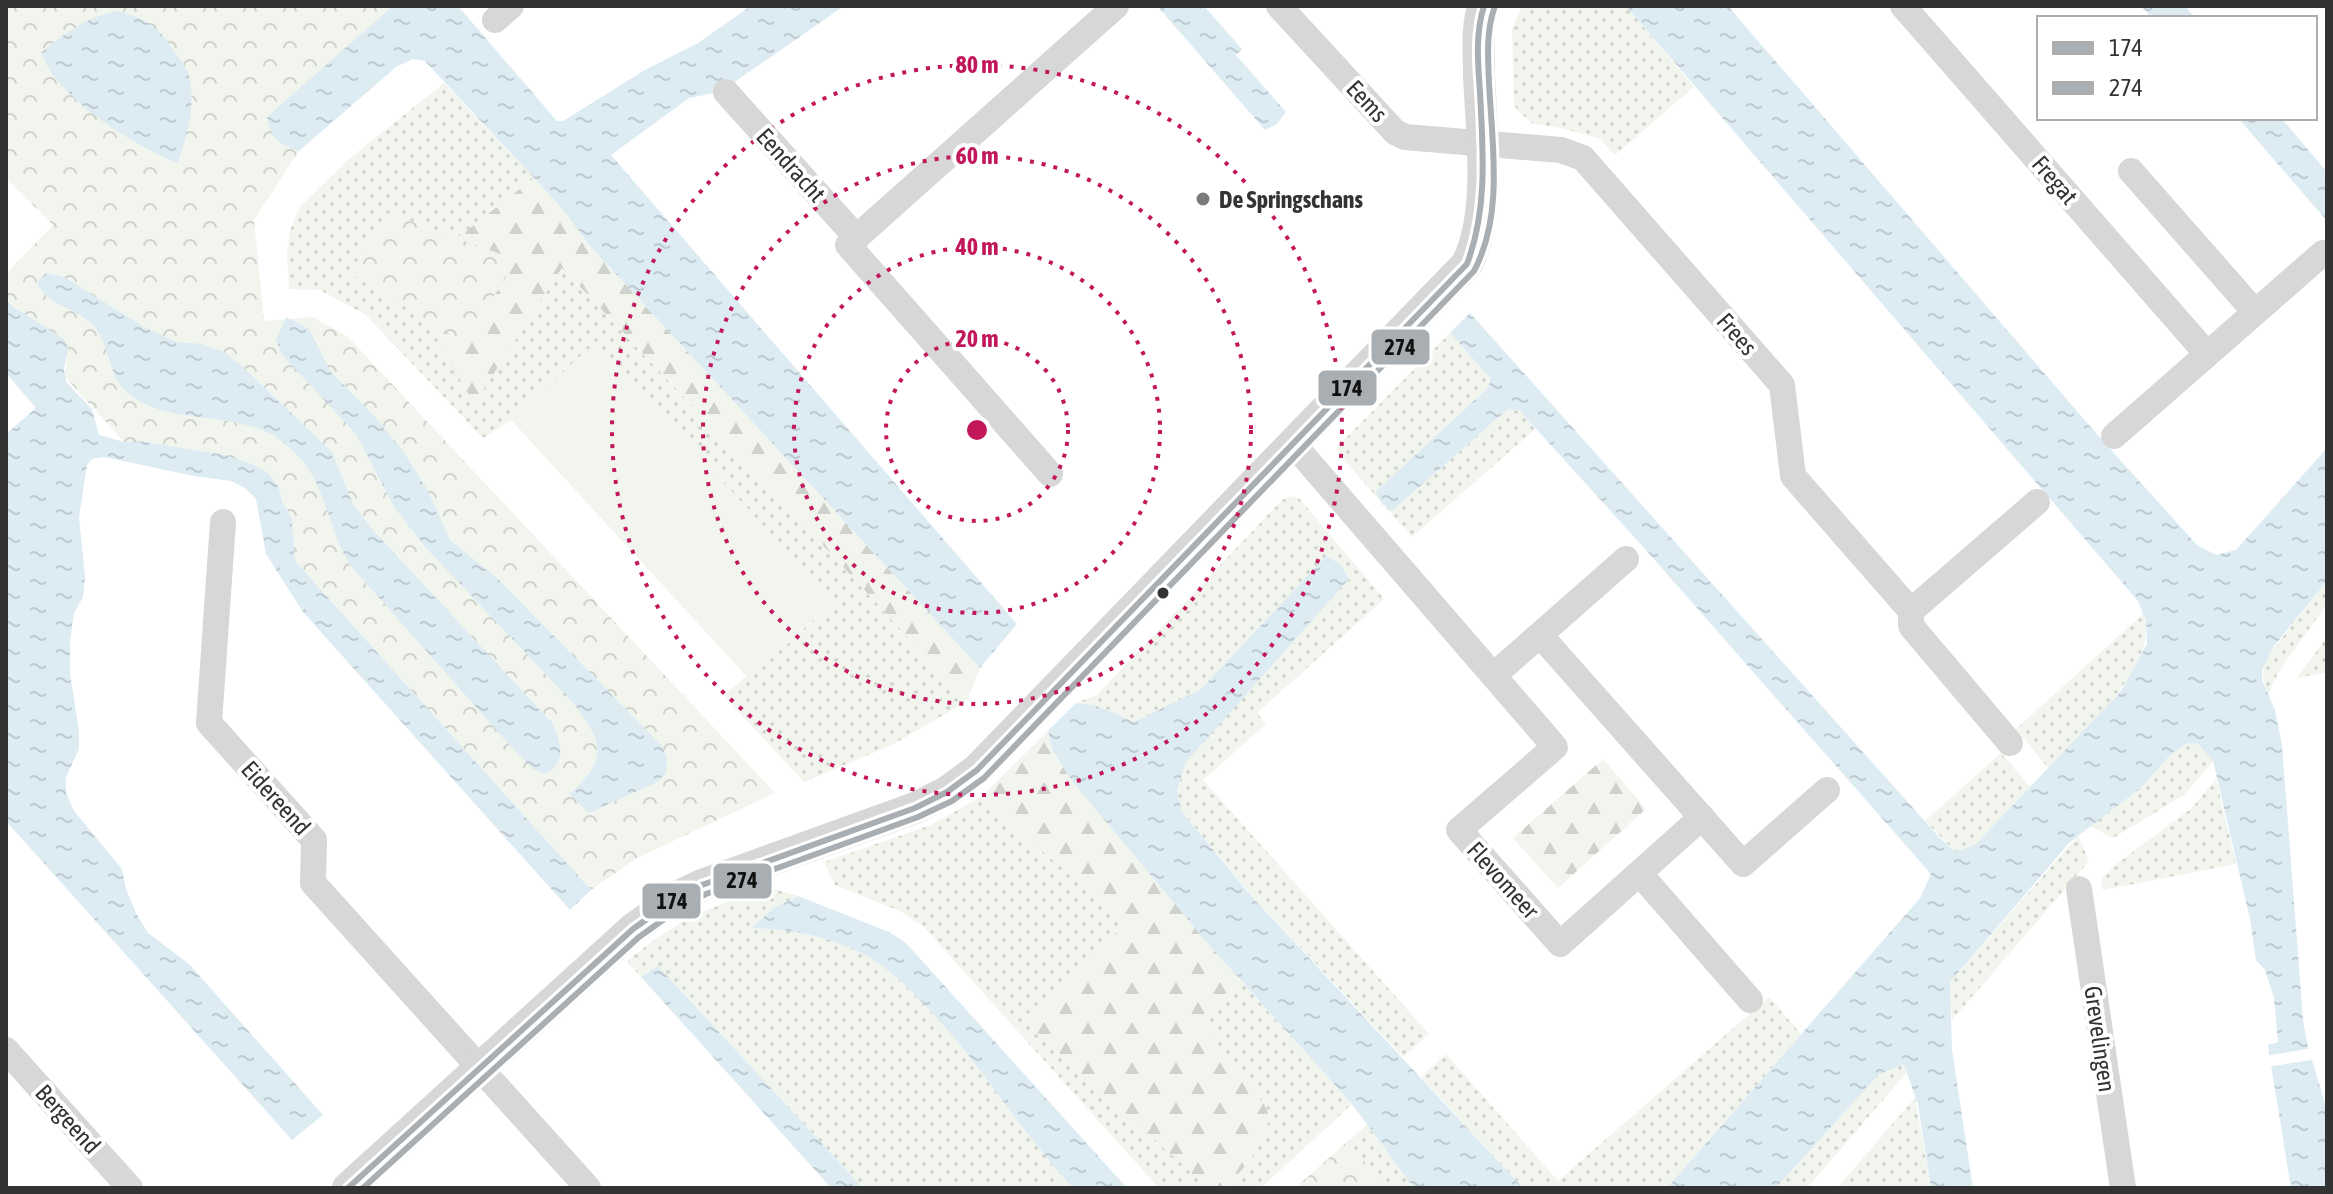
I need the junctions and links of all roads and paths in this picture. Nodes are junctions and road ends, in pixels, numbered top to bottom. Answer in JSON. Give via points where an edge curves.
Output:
{"nodes":[{"id":1,"x":1116,"y":6,"type":"edge"},
{"id":2,"x":1279,"y":6,"type":"edge"},
{"id":3,"x":1484,"y":6,"type":"edge"},
{"id":4,"x":1903,"y":6,"type":"edge"},
{"id":5,"x":726,"y":92,"type":"dead end"},
{"id":6,"x":1481,"y":142,"type":"junction"},
{"id":7,"x":2131,"y":171,"type":"dead end"},
{"id":8,"x":857,"y":238,"type":"junction"},
{"id":9,"x":2323,"y":253,"type":"dead end"},
{"id":10,"x":2255,"y":312,"type":"junction"},
{"id":11,"x":2207,"y":354,"type":"junction"},
{"id":12,"x":2114,"y":436,"type":"dead end"},
{"id":13,"x":1294,"y":445,"type":"junction"},
{"id":14,"x":1050,"y":474,"type":"dead end"},
{"id":15,"x":2037,"y":502,"type":"dead end"},
{"id":16,"x":223,"y":522,"type":"dead end"},
{"id":17,"x":1626,"y":559,"type":"dead end"},
{"id":18,"x":1911,"y":611,"type":"junction"},
{"id":19,"x":1540,"y":635,"type":"junction"},
{"id":20,"x":1494,"y":675,"type":"junction"},
{"id":21,"x":2010,"y":743,"type":"dead end"},
{"id":22,"x":1827,"y":790,"type":"dead end"},
{"id":23,"x":1702,"y":817,"type":"junction"},
{"id":24,"x":1640,"y":874,"type":"junction"},
{"id":25,"x":2079,"y":889,"type":"dead end"},
{"id":26,"x":1750,"y":1000,"type":"dead end"},
{"id":27,"x":6,"y":1050,"type":"edge"},
{"id":28,"x":481,"y":1068,"type":"junction"},
{"id":29,"x":130,"y":1188,"type":"edge"},
{"id":30,"x":348,"y":1188,"type":"edge"},
{"id":31,"x":588,"y":1188,"type":"edge"},
{"id":32,"x":2123,"y":1188,"type":"edge"}],
"edges":[{"from":1,"to":8,"type":"street"},
{"from":2,"to":6,"type":"street","name":"Eems","via":[[1395,132]]},
{"from":3,"to":6,"type":"street","via":[[1478,35]]},
{"from":4,"to":11,"type":"street","name":"Fregat"},
{"from":5,"to":8,"type":"street","name":"Eendracht"},
{"from":6,"to":13,"type":"street","via":[[1480,230],[1467,264]]},
{"from":6,"to":18,"type":"street","name":"Frees","via":[[1561,150],[1583,158],[1782,385],[1793,476]]},
{"from":7,"to":10,"type":"street"},
{"from":8,"to":14,"type":"street","name":"Eendracht","via":[[848,245]]},
{"from":9,"to":10,"type":"street"},
{"from":10,"to":11,"type":"street"},
{"from":11,"to":12,"type":"street"},
{"from":13,"to":20,"type":"street","name":"Flevomeer"},
{"from":13,"to":28,"type":"street","via":[[977,770],[915,808],[679,896],[633,929]]},
{"from":15,"to":18,"type":"street"},
{"from":16,"to":28,"type":"street","name":"Eidereend","via":[[209,723],[314,840],[313,883]]},
{"from":17,"to":19,"type":"street"},
{"from":18,"to":21,"type":"street","name":"Frees","via":[[1911,626]]},
{"from":19,"to":20,"type":"street"},
{"from":19,"to":23,"type":"street"},
{"from":20,"to":24,"type":"street","name":"Flevomeer","via":[[1555,747],[1459,830],[1560,944]]},
{"from":22,"to":23,"type":"street","via":[[1743,864]]},
{"from":23,"to":24,"type":"street","name":"Flevomeer"},
{"from":24,"to":26,"type":"street"},
{"from":25,"to":32,"type":"street","name":"Grevelingen"},
{"from":27,"to":29,"type":"street","name":"Bergeend"},
{"from":28,"to":30,"type":"street"},
{"from":28,"to":31,"type":"street","name":"Eidereend"}]}
